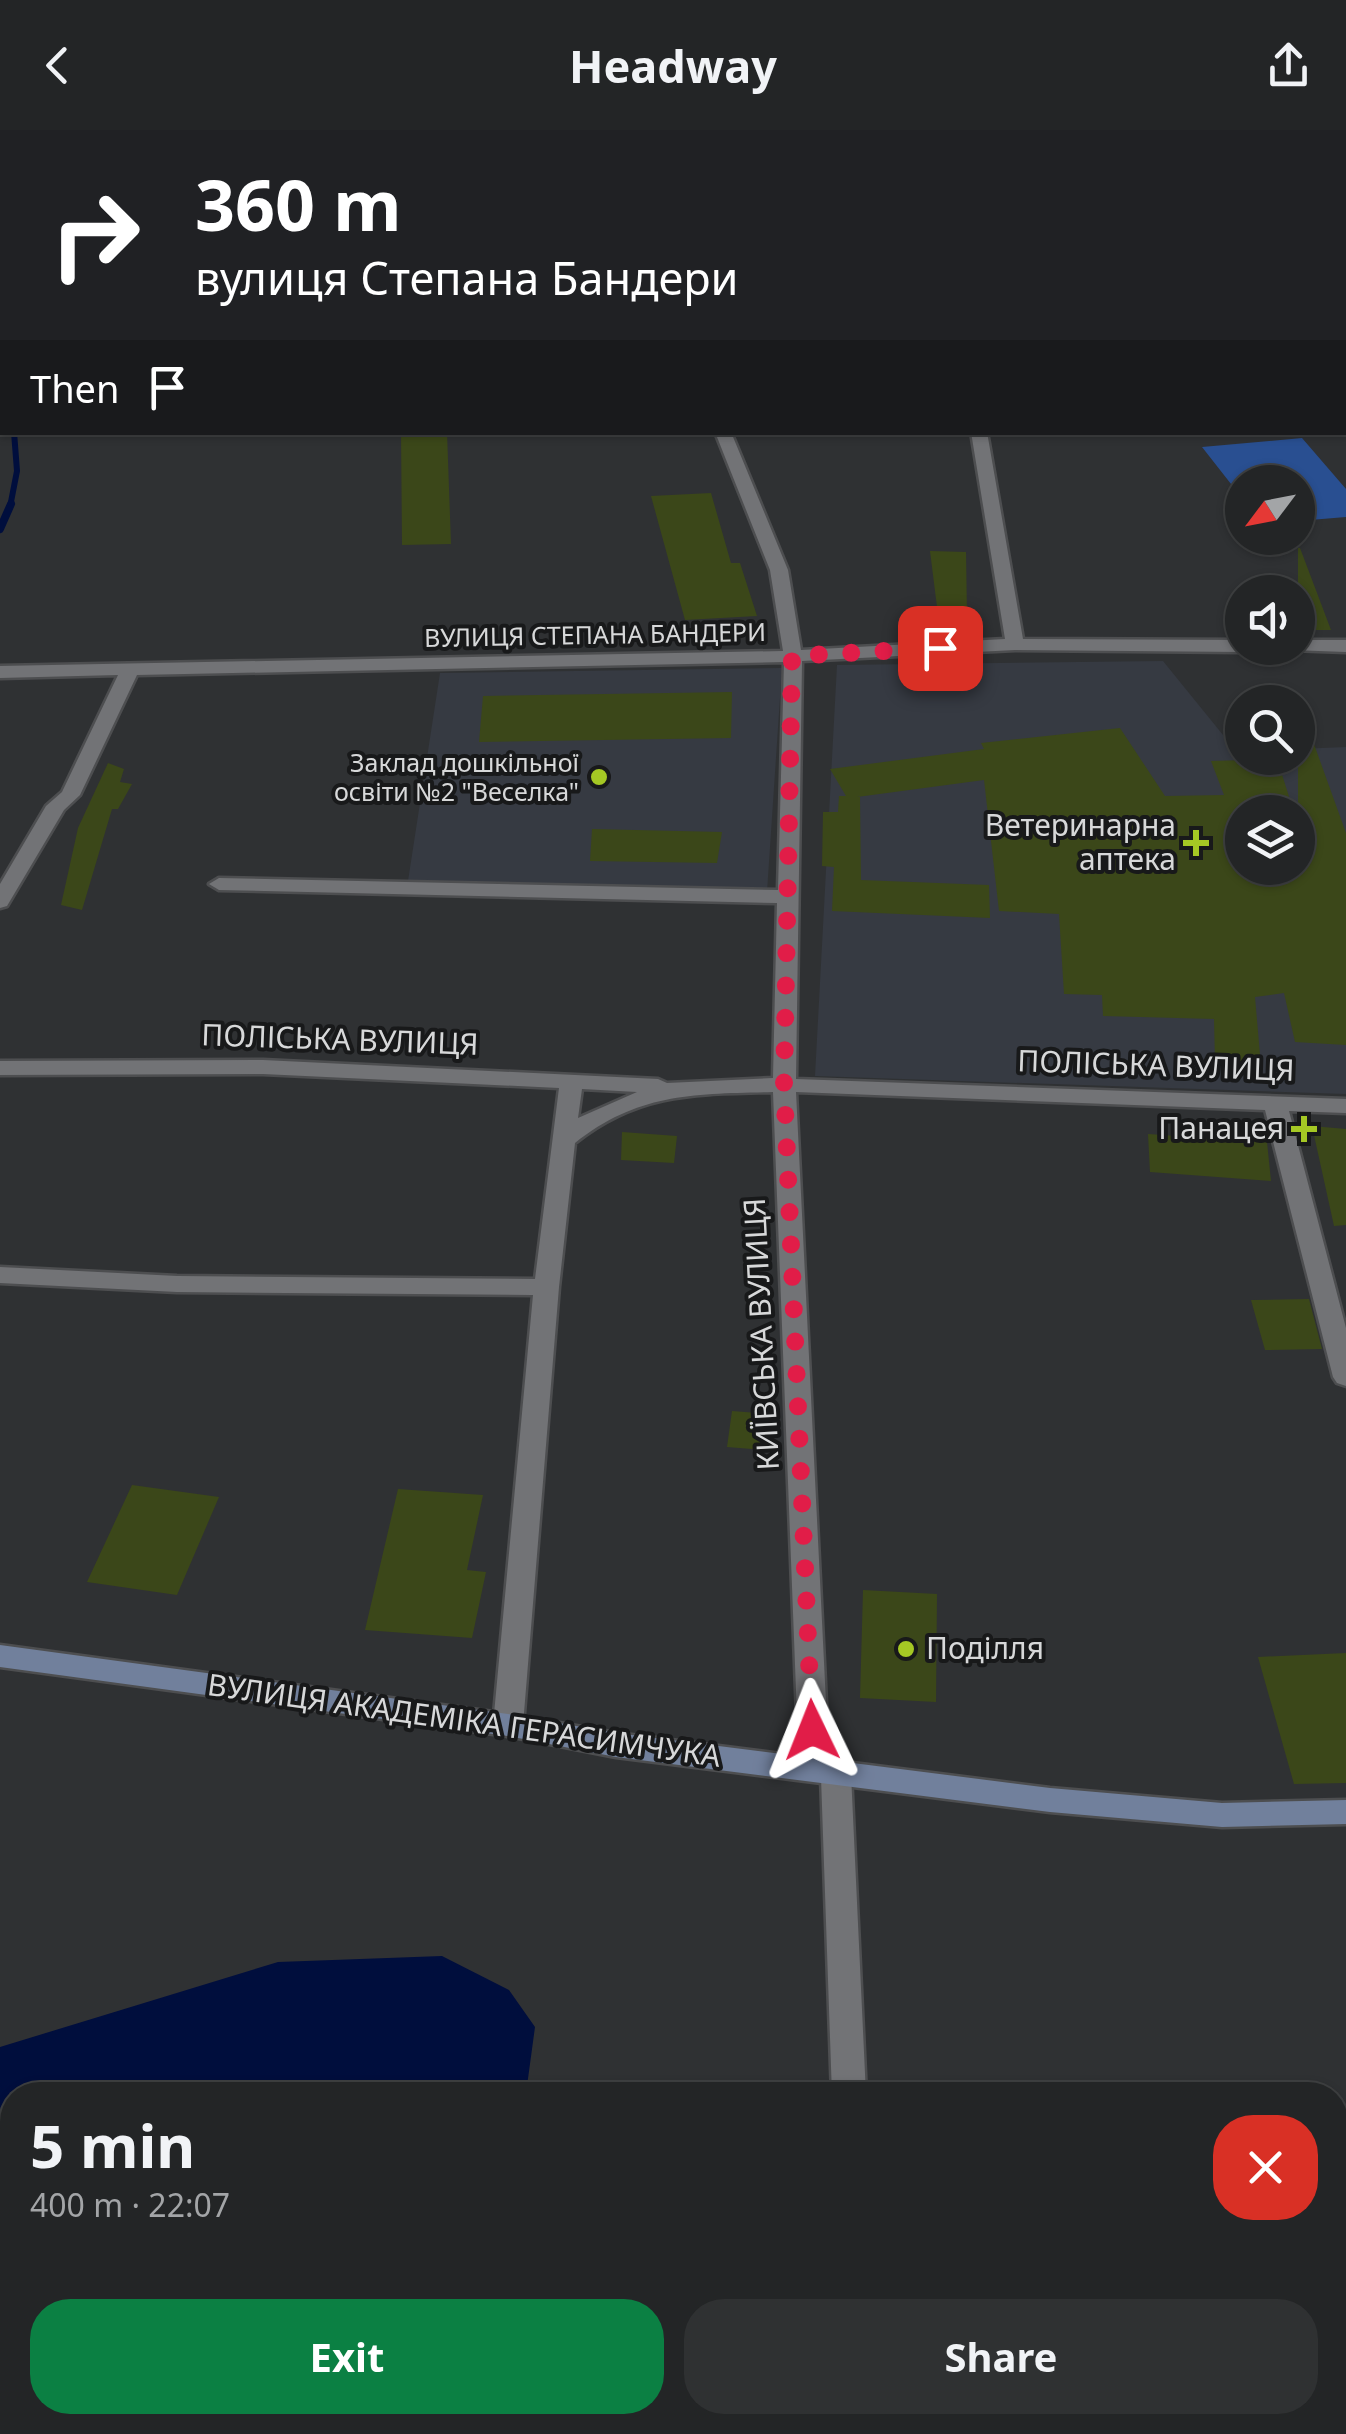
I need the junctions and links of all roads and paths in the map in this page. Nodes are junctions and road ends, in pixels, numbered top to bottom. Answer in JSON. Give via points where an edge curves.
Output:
{"nodes":[{"id":1,"x":724,"y":435,"type":"edge"},
{"id":2,"x":979,"y":435,"type":"edge"},
{"id":3,"x":1014,"y":644,"type":"junction"},
{"id":4,"x":1225,"y":646,"type":"edge"},
{"id":5,"x":1315,"y":646,"type":"edge"},
{"id":6,"x":1346,"y":646,"type":"edge"},
{"id":7,"x":792,"y":656,"type":"junction"},
{"id":8,"x":0,"y":672,"type":"edge"},
{"id":9,"x":128,"y":672,"type":"junction"},
{"id":10,"x":219,"y":884,"type":"dead end"},
{"id":11,"x":788,"y":897,"type":"junction"},
{"id":12,"x":0,"y":902,"type":"edge"},
{"id":13,"x":0,"y":1068,"type":"edge"},
{"id":14,"x":571,"y":1082,"type":"junction"},
{"id":15,"x":784,"y":1084,"type":"junction"},
{"id":16,"x":678,"y":1087,"type":"junction"},
{"id":17,"x":1275,"y":1103,"type":"junction"},
{"id":18,"x":1346,"y":1106,"type":"edge"},
{"id":19,"x":564,"y":1140,"type":"junction"},
{"id":20,"x":0,"y":1275,"type":"edge"},
{"id":21,"x":546,"y":1287,"type":"junction"},
{"id":22,"x":1346,"y":1377,"type":"edge"},
{"id":23,"x":0,"y":1656,"type":"edge"},
{"id":24,"x":508,"y":1725,"type":"junction"},
{"id":25,"x":825,"y":1771,"type":"junction"},
{"id":26,"x":1346,"y":1812,"type":"edge"},
{"id":27,"x":848,"y":2082,"type":"edge"}],
"edges":[{"from":1,"to":7,"type":"street","name":"КИЇВСЬКА ВУЛИЦЯ","via":[[779,570]]},
{"from":2,"to":3,"type":"street"},
{"from":3,"to":4,"type":"street","name":"ВУЛИЦЯ СТЕПАНА БАНДЕРИ"},
{"from":3,"to":7,"type":"street","name":"ВУЛИЦЯ СТЕПАНА БАНДЕРИ"},
{"from":5,"to":6,"type":"street"},
{"from":7,"to":9,"type":"street","name":"ВУЛИЦЯ СТЕПАНА БАНДЕРИ"},
{"from":7,"to":11,"type":"street","name":"КИЇВСЬКА ВУЛИЦЯ"},
{"from":8,"to":9,"type":"street","name":"ВУЛИЦЯ СТЕПАНА БАНДЕРИ"},
{"from":9,"to":12,"type":"street","via":[[70,795],[56,806]]},
{"from":10,"to":11,"type":"street"},
{"from":11,"to":15,"type":"street","name":"КИЇВСЬКА ВУЛИЦЯ"},
{"from":13,"to":14,"type":"street","name":"ПОЛІСЬКА ВУЛИЦЯ","via":[[263,1067]]},
{"from":14,"to":16,"type":"street","name":"ПОЛІСЬКА ВУЛИЦЯ"},
{"from":14,"to":19,"type":"street"},
{"from":15,"to":16,"type":"street","name":"ПОЛІСЬКА ВУЛИЦЯ"},
{"from":15,"to":17,"type":"street","name":"ПОЛІСЬКА ВУЛИЦЯ"},
{"from":15,"to":25,"type":"street","name":"КИЇВСЬКА ВУЛИЦЯ"},
{"from":16,"to":19,"type":"street","via":[[618,1108]]},
{"from":17,"to":18,"type":"street","name":"ПОЛІСЬКА ВУЛИЦЯ"},
{"from":17,"to":22,"type":"street"},
{"from":19,"to":21,"type":"street"},
{"from":20,"to":21,"type":"street","via":[[177,1284]]},
{"from":21,"to":24,"type":"street"},
{"from":23,"to":24,"type":"main road","name":"ВУЛИЦЯ АКАДЕМІКА ГЕРАСИМЧУКА"},
{"from":24,"to":25,"type":"main road","name":"ВУЛИЦЯ АКАДЕМІКА ГЕРАСИМЧУКА"},
{"from":25,"to":26,"type":"main road","name":"ВУЛИЦЯ АКАДЕМІКА ГЕРАСИМЧУКА","via":[[1222,1814]]},
{"from":25,"to":27,"type":"street","name":"КИЇВСЬКА ВУЛИЦЯ"}]}
